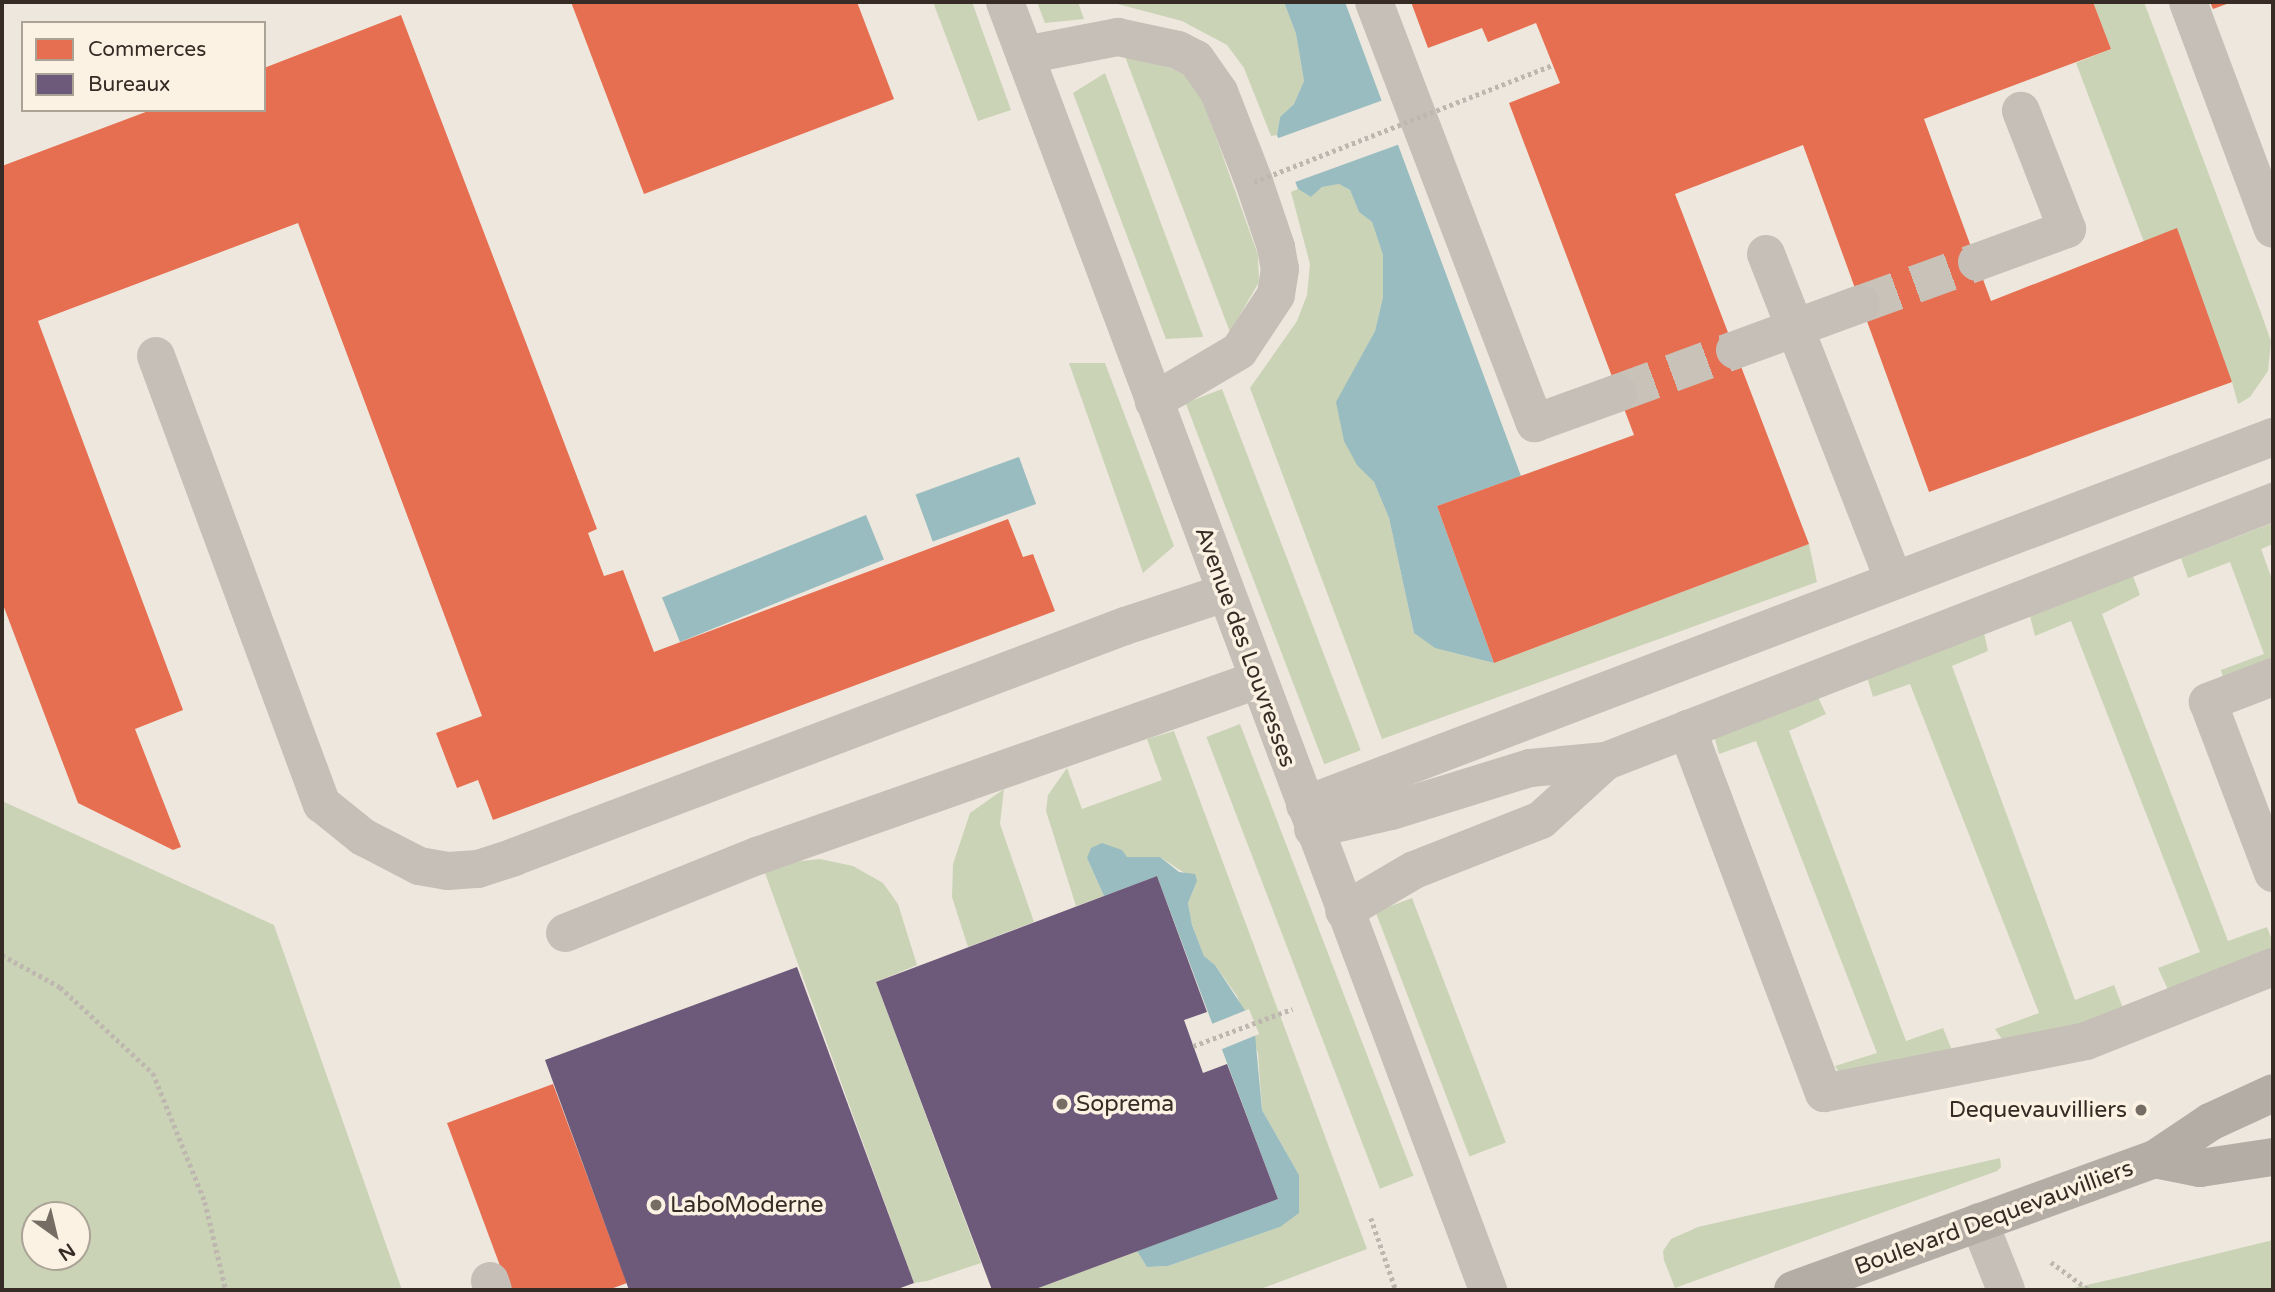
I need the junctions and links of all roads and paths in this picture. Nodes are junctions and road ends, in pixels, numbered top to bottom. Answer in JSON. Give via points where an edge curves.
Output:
{"nodes":[{"id":1,"x":1005,"y":2,"type":"edge"},
{"id":2,"x":1374,"y":2,"type":"edge"},
{"id":3,"x":2188,"y":2,"type":"edge"},
{"id":4,"x":1025,"y":55,"type":"junction"},
{"id":5,"x":1553,"y":65,"type":"dead end"},
{"id":6,"x":2021,"y":111,"type":"dead end"},
{"id":7,"x":1254,"y":182,"type":"junction"},
{"id":8,"x":2273,"y":229,"type":"edge"},
{"id":9,"x":1766,"y":254,"type":"dead end"},
{"id":10,"x":1977,"y":262,"type":"tunnel mouth"},
{"id":11,"x":1861,"y":304,"type":"tunnel mouth"},
{"id":12,"x":1795,"y":328,"type":"junction"},
{"id":13,"x":1735,"y":350,"type":"tunnel mouth"},
{"id":14,"x":156,"y":356,"type":"dead end"},
{"id":15,"x":1618,"y":393,"type":"tunnel mouth"},
{"id":16,"x":1154,"y":401,"type":"junction"},
{"id":17,"x":2273,"y":437,"type":"edge"},
{"id":18,"x":2273,"y":502,"type":"edge"},
{"id":19,"x":1894,"y":581,"type":"junction"},
{"id":20,"x":1225,"y":593,"type":"junction"},
{"id":21,"x":2273,"y":677,"type":"edge"},
{"id":22,"x":1258,"y":680,"type":"junction"},
{"id":23,"x":1687,"y":729,"type":"junction"},
{"id":24,"x":1606,"y":761,"type":"junction"},
{"id":25,"x":1309,"y":817,"type":"junction"},
{"id":26,"x":2273,"y":873,"type":"edge"},
{"id":27,"x":1344,"y":911,"type":"junction"},
{"id":28,"x":565,"y":933,"type":"dead end"},
{"id":29,"x":2,"y":955,"type":"edge"},
{"id":30,"x":2273,"y":967,"type":"edge"},
{"id":31,"x":1292,"y":1009,"type":"dead end"},
{"id":32,"x":1193,"y":1046,"type":"dead end"},
{"id":33,"x":2273,"y":1093,"type":"edge"},
{"id":34,"x":2273,"y":1157,"type":"edge"},
{"id":35,"x":2155,"y":1159,"type":"junction"},
{"id":36,"x":1371,"y":1218,"type":"dead end"},
{"id":37,"x":1979,"y":1222,"type":"junction"},
{"id":38,"x":226,"y":1290,"type":"edge"},
{"id":39,"x":1396,"y":1290,"type":"edge"},
{"id":40,"x":1488,"y":1290,"type":"edge"},
{"id":41,"x":1793,"y":1290,"type":"edge"},
{"id":42,"x":2006,"y":1290,"type":"edge"}],
"edges":[{"from":1,"to":4,"type":"street","name":"Avenue des Louvresses"},
{"from":2,"to":15,"type":"street","via":[[1535,423]]},
{"from":3,"to":8,"type":"street"},
{"from":4,"to":7,"type":"street","via":[[1118,37],[1178,50],[1196,59],[1219,92]]},
{"from":4,"to":16,"type":"street","name":"Avenue des Louvresses"},
{"from":5,"to":7,"type":"path","bridge":true},
{"from":6,"to":10,"type":"street","via":[[2067,229]]},
{"from":7,"to":16,"type":"street","via":[[1276,247],[1280,270],[1276,295],[1239,351]]},
{"from":9,"to":12,"type":"street"},
{"from":11,"to":12,"type":"street"},
{"from":12,"to":13,"type":"street"},
{"from":12,"to":19,"type":"street"},
{"from":14,"to":20,"type":"street","via":[[322,804],[363,837],[419,866],[448,871],[478,869],[514,857],[1125,625]]},
{"from":16,"to":20,"type":"street","name":"Avenue des Louvresses"},
{"from":17,"to":19,"type":"street"},
{"from":18,"to":23,"type":"street"},
{"from":19,"to":25,"type":"street"},
{"from":20,"to":22,"type":"street","name":"Avenue des Louvresses"},
{"from":21,"to":26,"type":"street","via":[[2208,702]]},
{"from":22,"to":25,"type":"street","name":"Avenue des Louvresses"},
{"from":22,"to":28,"type":"street","via":[[757,856]]},
{"from":23,"to":24,"type":"street"},
{"from":23,"to":30,"type":"street","via":[[1824,1093],[2086,1041]]},
{"from":24,"to":25,"type":"street","via":[[1530,768],[1391,811]]},
{"from":24,"to":27,"type":"street","via":[[1541,820],[1414,870]]},
{"from":25,"to":27,"type":"street","name":"Avenue des Louvresses"},
{"from":27,"to":40,"type":"street","name":"Avenue des Louvresses"},
{"from":29,"to":38,"type":"path","via":[[60,988],[153,1073],[205,1202]]},
{"from":31,"to":32,"type":"path"},
{"from":33,"to":35,"type":"main road","name":"Boulevard Dequevauvilliers","via":[[2210,1122]]},
{"from":34,"to":35,"type":"main road","name":"Boulevard Dequevauvilliers","via":[[2200,1168]]},
{"from":35,"to":37,"type":"main road","name":"Boulevard Dequevauvilliers"},
{"from":36,"to":39,"type":"path"},
{"from":37,"to":41,"type":"main road","name":"Boulevard Dequevauvilliers"},
{"from":37,"to":42,"type":"street"}]}
